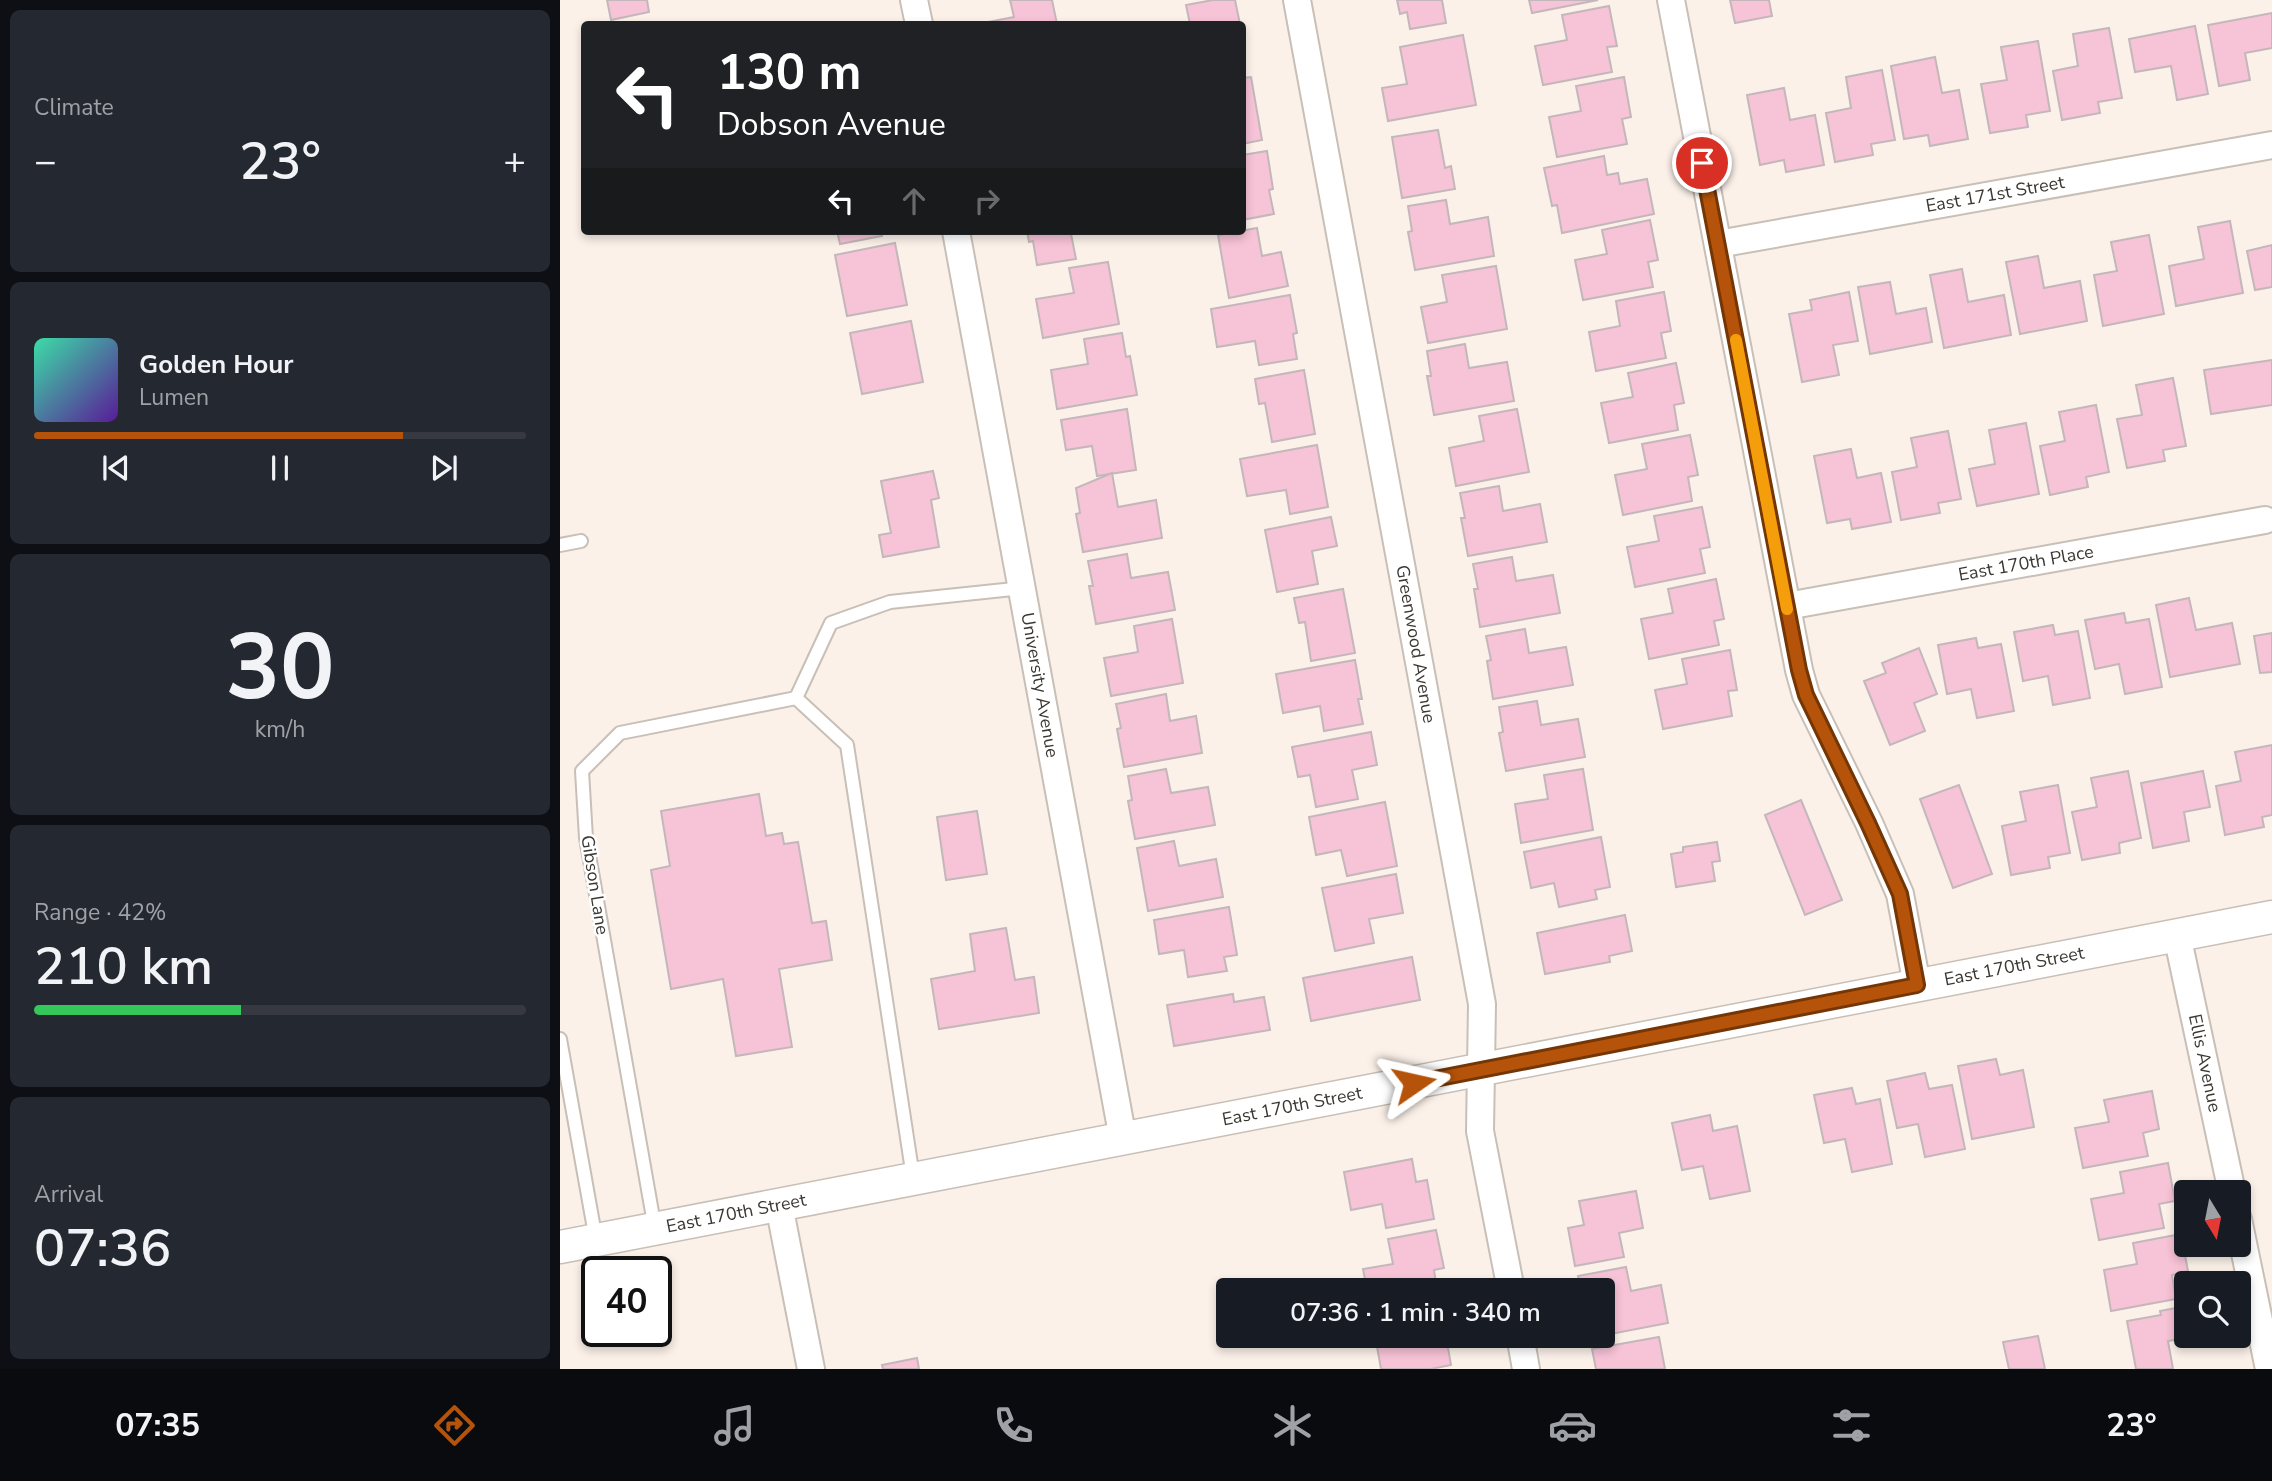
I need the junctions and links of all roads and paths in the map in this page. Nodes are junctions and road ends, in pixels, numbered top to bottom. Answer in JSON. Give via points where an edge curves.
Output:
{"nodes":[{"id":1,"x":914,"y":0,"type":"edge"},
{"id":2,"x":1297,"y":0,"type":"edge"},
{"id":3,"x":1671,"y":0,"type":"edge"},
{"id":4,"x":918,"y":21,"type":"edge"},
{"id":5,"x":2272,"y":145,"type":"edge"},
{"id":6,"x":957,"y":235,"type":"edge"},
{"id":7,"x":1718,"y":244,"type":"junction"},
{"id":8,"x":2265,"y":520,"type":"dead end"},
{"id":9,"x":581,"y":541,"type":"dead end"},
{"id":10,"x":560,"y":545,"type":"edge"},
{"id":11,"x":1022,"y":588,"type":"junction"},
{"id":12,"x":1787,"y":606,"type":"junction"},
{"id":13,"x":796,"y":698,"type":"junction"},
{"id":14,"x":2272,"y":916,"type":"edge"},
{"id":15,"x":2177,"y":935,"type":"junction"},
{"id":16,"x":1917,"y":985,"type":"junction"},
{"id":17,"x":560,"y":1039,"type":"edge"},
{"id":18,"x":1482,"y":1069,"type":"junction"},
{"id":19,"x":1123,"y":1139,"type":"junction"},
{"id":20,"x":913,"y":1179,"type":"junction"},
{"id":21,"x":2229,"y":1180,"type":"edge"},
{"id":22,"x":779,"y":1205,"type":"junction"},
{"id":23,"x":655,"y":1229,"type":"junction"},
{"id":24,"x":596,"y":1240,"type":"junction"},
{"id":25,"x":2251,"y":1245,"type":"edge"},
{"id":26,"x":560,"y":1247,"type":"edge"},
{"id":27,"x":2260,"y":1263,"type":"edge"},
{"id":28,"x":1509,"y":1278,"type":"edge"},
{"id":29,"x":1522,"y":1348,"type":"edge"},
{"id":30,"x":811,"y":1369,"type":"edge"},
{"id":31,"x":1526,"y":1369,"type":"edge"},
{"id":32,"x":2269,"y":1369,"type":"edge"}],
"edges":[{"from":1,"to":4,"type":"street"},
{"from":2,"to":18,"type":"street","name":"Greenwood Avenue","via":[[1482,1004]]},
{"from":3,"to":7,"type":"street"},
{"from":5,"to":7,"type":"street","name":"East 171st Street"},
{"from":6,"to":11,"type":"street","name":"University Avenue"},
{"from":7,"to":12,"type":"street"},
{"from":8,"to":12,"type":"street","name":"East 170th Place"},
{"from":9,"to":10,"type":"lane"},
{"from":11,"to":13,"type":"lane","via":[[890,603],[831,623]]},
{"from":11,"to":19,"type":"street","name":"University Avenue"},
{"from":12,"to":16,"type":"street","via":[[1806,695],[1900,894]]},
{"from":13,"to":20,"type":"lane","via":[[847,745]]},
{"from":13,"to":23,"type":"lane","name":"Gibson Lane","via":[[620,733],[582,771],[586,838]]},
{"from":14,"to":15,"type":"street","name":"East 170th Street"},
{"from":15,"to":16,"type":"street","name":"East 170th Street"},
{"from":15,"to":21,"type":"street","name":"Ellis Avenue"},
{"from":16,"to":18,"type":"street","name":"East 170th Street"},
{"from":17,"to":24,"type":"lane"},
{"from":18,"to":19,"type":"street","name":"East 170th Street"},
{"from":18,"to":28,"type":"street","name":"Greenwood Avenue","via":[[1480,1131]]},
{"from":19,"to":20,"type":"street","name":"East 170th Street"},
{"from":20,"to":22,"type":"street","name":"East 170th Street"},
{"from":22,"to":23,"type":"street","name":"East 170th Street"},
{"from":22,"to":30,"type":"street"},
{"from":23,"to":24,"type":"street","name":"East 170th Street"},
{"from":24,"to":26,"type":"street","name":"East 170th Street"},
{"from":25,"to":27,"type":"street"},
{"from":27,"to":32,"type":"street"},
{"from":29,"to":31,"type":"street"}]}
